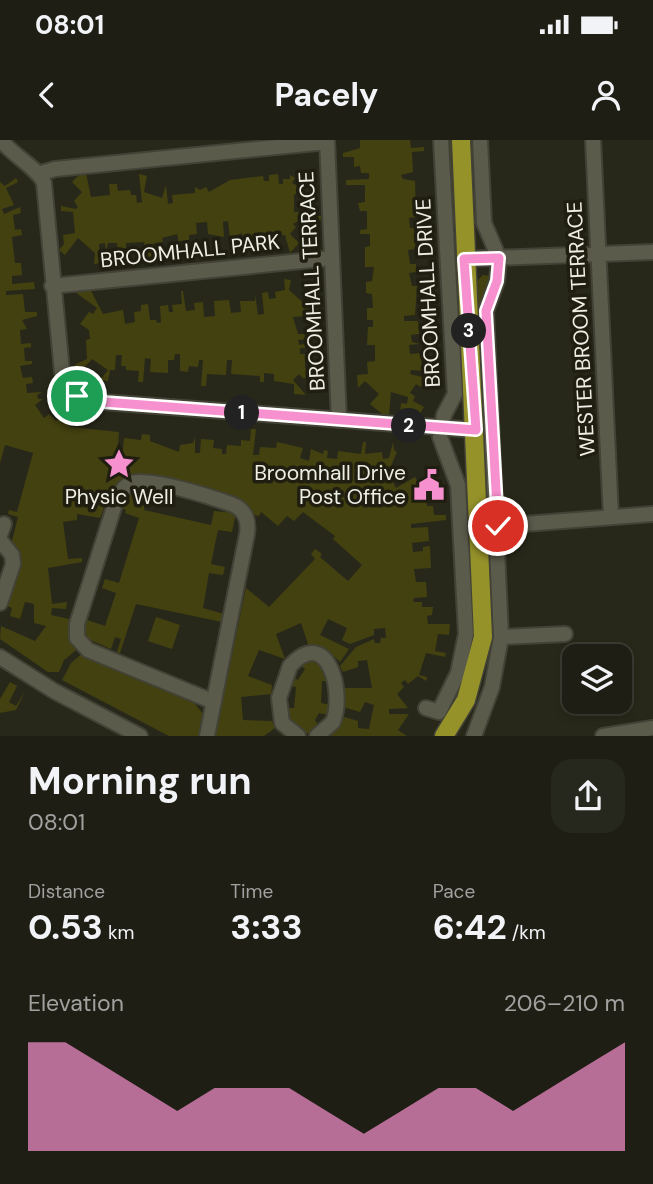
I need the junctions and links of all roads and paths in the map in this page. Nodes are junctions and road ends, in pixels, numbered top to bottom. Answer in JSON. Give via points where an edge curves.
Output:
{"nodes":[{"id":1,"x":1,"y":140,"type":"edge"},
{"id":2,"x":442,"y":140,"type":"edge"},
{"id":3,"x":461,"y":140,"type":"edge"},
{"id":4,"x":480,"y":140,"type":"edge"},
{"id":5,"x":593,"y":140,"type":"edge"},
{"id":6,"x":327,"y":141,"type":"edge"},
{"id":7,"x":38,"y":174,"type":"junction"},
{"id":8,"x":653,"y":252,"type":"edge"},
{"id":9,"x":597,"y":255,"type":"junction"},
{"id":10,"x":332,"y":258,"type":"junction"},
{"id":11,"x":499,"y":258,"type":"junction"},
{"id":12,"x":464,"y":259,"type":"junction"},
{"id":13,"x":52,"y":286,"type":"junction"},
{"id":14,"x":339,"y":420,"type":"junction"},
{"id":15,"x":440,"y":429,"type":"junction"},
{"id":16,"x":476,"y":430,"type":"junction"},
{"id":17,"x":653,"y":514,"type":"edge"},
{"id":18,"x":611,"y":517,"type":"junction"},
{"id":19,"x":498,"y":526,"type":"junction"},
{"id":20,"x":0,"y":540,"type":"edge"},
{"id":21,"x":0,"y":603,"type":"edge"},
{"id":22,"x":565,"y":634,"type":"dead end"},
{"id":23,"x":501,"y":637,"type":"junction"},
{"id":24,"x":0,"y":657,"type":"edge"},
{"id":25,"x":214,"y":702,"type":"junction"},
{"id":26,"x":426,"y":708,"type":"dead end"},
{"id":27,"x":653,"y":728,"type":"edge"},
{"id":28,"x":140,"y":736,"type":"edge"},
{"id":29,"x":208,"y":736,"type":"edge"},
{"id":30,"x":298,"y":736,"type":"edge"},
{"id":31,"x":317,"y":736,"type":"edge"},
{"id":32,"x":444,"y":736,"type":"edge"},
{"id":33,"x":474,"y":736,"type":"edge"},
{"id":34,"x":603,"y":736,"type":"edge"}],
"edges":[{"from":1,"to":7,"type":"street"},
{"from":2,"to":15,"type":"street","name":"BROOMHALL DRIVE","via":[[455,394]]},
{"from":3,"to":12,"type":"main road"},
{"from":4,"to":11,"type":"street","via":[[484,223]]},
{"from":5,"to":9,"type":"street","name":"WESTER BROOM TERRACE"},
{"from":6,"to":7,"type":"street"},
{"from":6,"to":10,"type":"street","name":"BROOMHALL TERRACE"},
{"from":7,"to":13,"type":"street","via":[[44,183]]},
{"from":8,"to":9,"type":"street"},
{"from":9,"to":11,"type":"street"},
{"from":9,"to":18,"type":"street","name":"WESTER BROOM TERRACE"},
{"from":10,"to":13,"type":"street","name":"BROOMHALL PARK"},
{"from":10,"to":14,"type":"street","name":"BROOMHALL TERRACE"},
{"from":11,"to":12,"type":"street"},
{"from":11,"to":19,"type":"street","via":[[497,281],[486,311]]},
{"from":12,"to":16,"type":"main road"},
{"from":13,"to":14,"type":"street","via":[[63,376],[82,398]]},
{"from":14,"to":15,"type":"street"},
{"from":15,"to":16,"type":"street"},
{"from":15,"to":26,"type":"street","via":[[440,444],[458,485],[466,634],[461,664],[439,712]]},
{"from":16,"to":32,"type":"main road","via":[[483,637],[470,690]]},
{"from":17,"to":18,"type":"street"},
{"from":18,"to":19,"type":"street"},
{"from":19,"to":23,"type":"street"},
{"from":20,"to":21,"type":"street","via":[[13,564]]},
{"from":22,"to":23,"type":"street"},
{"from":23,"to":33,"type":"street","via":[[492,687]]},
{"from":24,"to":28,"type":"street"},
{"from":25,"to":25,"type":"street","via":[[248,521],[240,509],[225,502],[147,482],[131,483],[115,504],[77,624],[77,638],[88,650]]},
{"from":25,"to":29,"type":"street"},
{"from":27,"to":34,"type":"street"},
{"from":30,"to":31,"type":"street","via":[[282,723],[279,698],[290,666],[308,656],[330,664],[337,686],[333,722]]}]}
